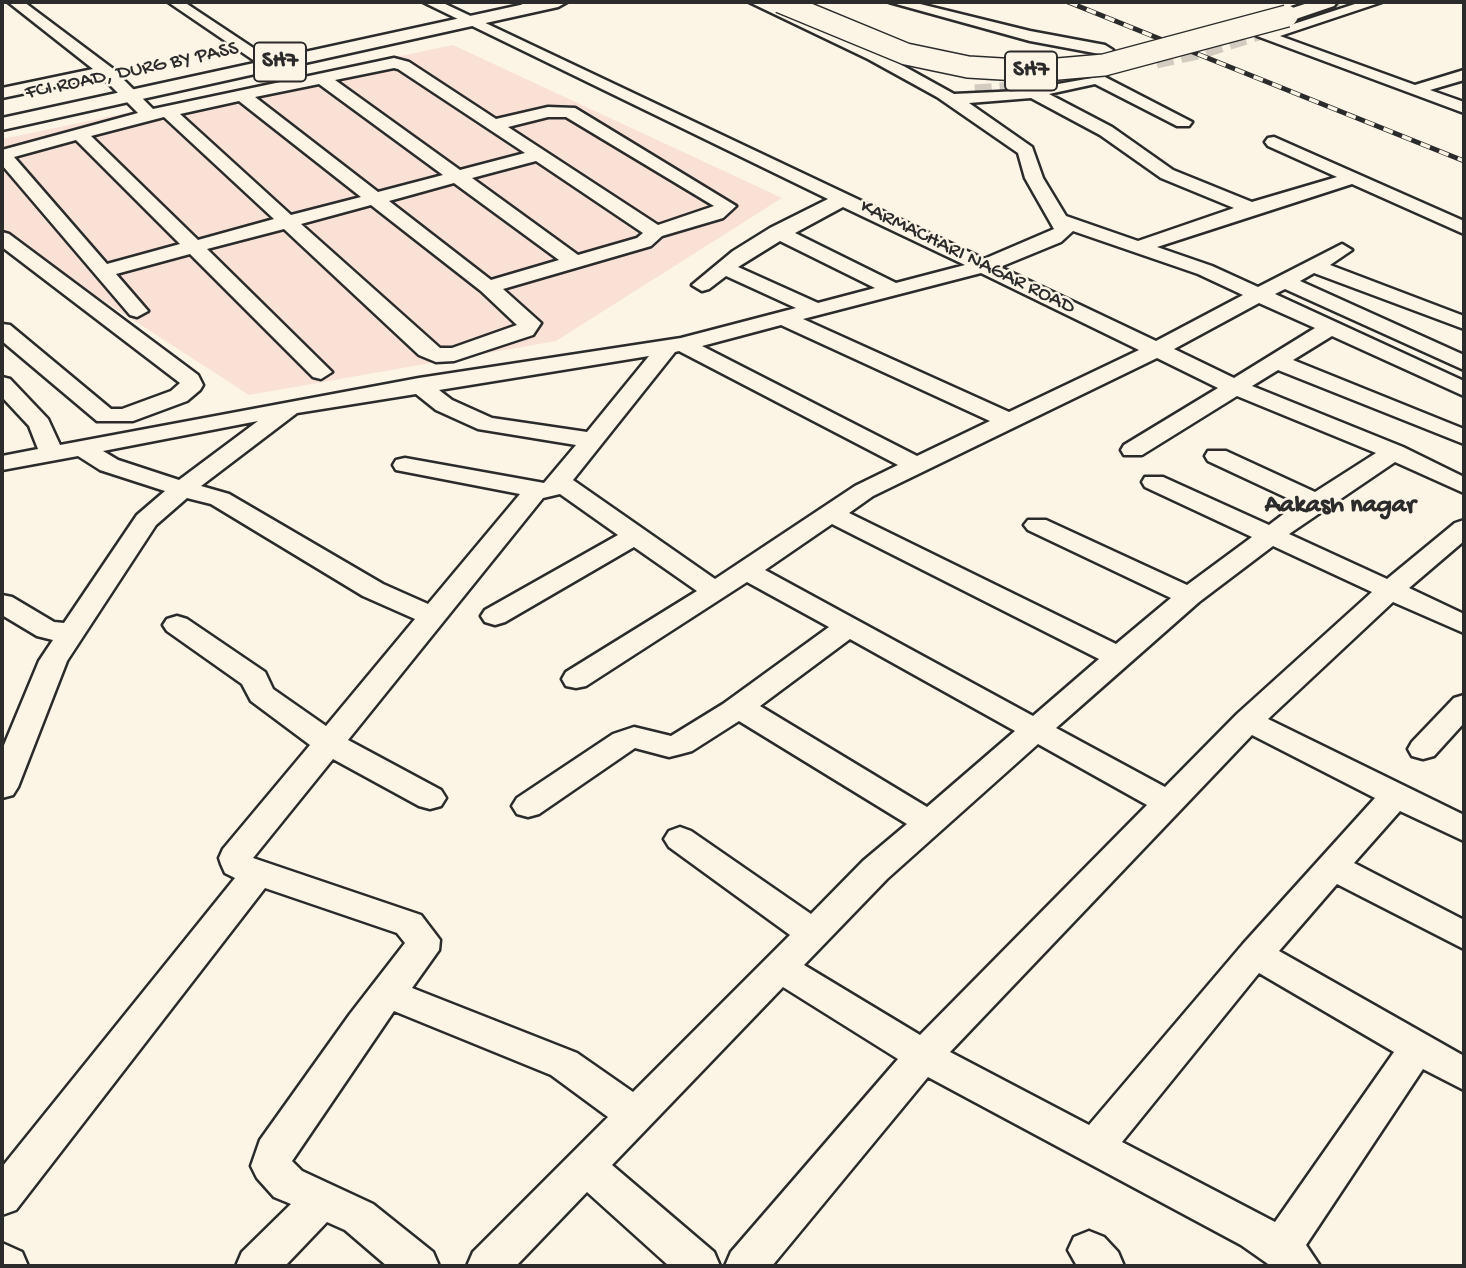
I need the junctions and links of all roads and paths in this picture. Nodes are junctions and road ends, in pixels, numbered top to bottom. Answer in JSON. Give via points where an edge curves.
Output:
{"nodes":[{"id":1,"x":15,"y":2,"type":"edge"},
{"id":2,"x":175,"y":2,"type":"edge"},
{"id":3,"x":430,"y":2,"type":"edge"},
{"id":4,"x":525,"y":2,"type":"edge"},
{"id":5,"x":558,"y":2,"type":"edge"},
{"id":6,"x":756,"y":2,"type":"edge"},
{"id":7,"x":780,"y":2,"type":"edge"},
{"id":8,"x":896,"y":2,"type":"edge"},
{"id":9,"x":1342,"y":2,"type":"edge"},
{"id":10,"x":1375,"y":2,"type":"edge"},
{"id":11,"x":465,"y":19,"type":"junction"},
{"id":12,"x":1105,"y":50,"type":"dead end"},
{"id":13,"x":267,"y":62,"type":"junction"},
{"id":14,"x":106,"y":71,"type":"junction"},
{"id":15,"x":1464,"y":75,"type":"edge"},
{"id":16,"x":321,"y":78,"type":"junction"},
{"id":17,"x":1414,"y":90,"type":"junction"},
{"id":18,"x":2,"y":93,"type":"edge"},
{"id":19,"x":127,"y":93,"type":"junction"},
{"id":20,"x":975,"y":93,"type":"tunnel mouth"},
{"id":21,"x":1034,"y":93,"type":"junction"},
{"id":22,"x":242,"y":95,"type":"junction"},
{"id":23,"x":947,"y":96,"type":"junction"},
{"id":24,"x":1464,"y":108,"type":"edge"},
{"id":25,"x":158,"y":113,"type":"junction"},
{"id":26,"x":2,"y":116,"type":"edge"},
{"id":27,"x":1183,"y":122,"type":"dead end"},
{"id":28,"x":2,"y":124,"type":"edge"},
{"id":29,"x":494,"y":125,"type":"junction"},
{"id":30,"x":78,"y":133,"type":"junction"},
{"id":31,"x":1273,"y":142,"type":"dead end"},
{"id":32,"x":538,"y":155,"type":"junction"},
{"id":33,"x":455,"y":177,"type":"junction"},
{"id":34,"x":1353,"y":177,"type":"junction"},
{"id":35,"x":375,"y":198,"type":"junction"},
{"id":36,"x":843,"y":199,"type":"junction"},
{"id":37,"x":1251,"y":208,"type":"junction"},
{"id":38,"x":287,"y":221,"type":"junction"},
{"id":39,"x":1061,"y":221,"type":"junction"},
{"id":40,"x":1464,"y":228,"type":"edge"},
{"id":41,"x":654,"y":232,"type":"junction"},
{"id":42,"x":777,"y":232,"type":"junction"},
{"id":43,"x":2,"y":238,"type":"edge"},
{"id":44,"x":1141,"y":246,"type":"junction"},
{"id":45,"x":192,"y":247,"type":"junction"},
{"id":46,"x":1342,"y":250,"type":"dead end"},
{"id":47,"x":575,"y":262,"type":"junction"},
{"id":48,"x":1312,"y":265,"type":"junction"},
{"id":49,"x":982,"y":267,"type":"junction"},
{"id":50,"x":724,"y":268,"type":"junction"},
{"id":51,"x":102,"y":271,"type":"junction"},
{"id":52,"x":1282,"y":280,"type":"junction"},
{"id":53,"x":702,"y":285,"type":"dead end"},
{"id":54,"x":488,"y":287,"type":"junction"},
{"id":55,"x":892,"y":289,"type":"junction"},
{"id":56,"x":1257,"y":293,"type":"junction"},
{"id":57,"x":814,"y":309,"type":"junction"},
{"id":58,"x":137,"y":311,"type":"dead end"},
{"id":59,"x":781,"y":317,"type":"junction"},
{"id":60,"x":1464,"y":323,"type":"edge"},
{"id":61,"x":1329,"y":329,"type":"junction"},
{"id":62,"x":2,"y":330,"type":"edge"},
{"id":63,"x":675,"y":344,"type":"junction"},
{"id":64,"x":1158,"y":349,"type":"junction"},
{"id":65,"x":1275,"y":361,"type":"junction"},
{"id":66,"x":1464,"y":363,"type":"edge"},
{"id":67,"x":321,"y":372,"type":"dead end"},
{"id":68,"x":2,"y":384,"type":"edge"},
{"id":69,"x":419,"y":385,"type":"junction"},
{"id":70,"x":1235,"y":387,"type":"junction"},
{"id":71,"x":1464,"y":389,"type":"edge"},
{"id":72,"x":293,"y":407,"type":"junction"},
{"id":73,"x":1009,"y":421,"type":"junction"},
{"id":74,"x":1464,"y":437,"type":"edge"},
{"id":75,"x":593,"y":440,"type":"junction"},
{"id":76,"x":80,"y":446,"type":"junction"},
{"id":77,"x":1133,"y":450,"type":"dead end"},
{"id":78,"x":51,"y":452,"type":"junction"},
{"id":79,"x":1394,"y":452,"type":"junction"},
{"id":80,"x":1217,"y":456,"type":"dead end"},
{"id":81,"x":2,"y":463,"type":"edge"},
{"id":82,"x":405,"y":465,"type":"dead end"},
{"id":83,"x":916,"y":465,"type":"junction"},
{"id":84,"x":1154,"y":482,"type":"dead end"},
{"id":85,"x":547,"y":486,"type":"junction"},
{"id":86,"x":1464,"y":486,"type":"edge"},
{"id":87,"x":183,"y":487,"type":"junction"},
{"id":88,"x":1316,"y":502,"type":"junction"},
{"id":89,"x":830,"y":513,"type":"junction"},
{"id":90,"x":1037,"y":524,"type":"dead end"},
{"id":91,"x":1464,"y":528,"type":"edge"},
{"id":92,"x":1271,"y":535,"type":"junction"},
{"id":93,"x":635,"y":536,"type":"junction"},
{"id":94,"x":746,"y":570,"type":"junction"},
{"id":95,"x":1390,"y":590,"type":"junction"},
{"id":96,"x":714,"y":592,"type":"junction"},
{"id":97,"x":1189,"y":596,"type":"junction"},
{"id":98,"x":2,"y":603,"type":"edge"},
{"id":99,"x":495,"y":616,"type":"dead end"},
{"id":100,"x":435,"y":617,"type":"junction"},
{"id":101,"x":1464,"y":624,"type":"edge"},
{"id":102,"x":177,"y":625,"type":"dead end"},
{"id":103,"x":848,"y":627,"type":"junction"},
{"id":104,"x":71,"y":633,"type":"junction"},
{"id":105,"x":1119,"y":657,"type":"junction"},
{"id":106,"x":576,"y":679,"type":"dead end"},
{"id":107,"x":1464,"y":705,"type":"edge"},
{"id":108,"x":733,"y":711,"type":"junction"},
{"id":109,"x":1248,"y":721,"type":"junction"},
{"id":110,"x":1035,"y":731,"type":"junction"},
{"id":111,"x":330,"y":744,"type":"junction"},
{"id":112,"x":1423,"y":749,"type":"dead end"},
{"id":113,"x":2,"y":787,"type":"edge"},
{"id":114,"x":1396,"y":795,"type":"junction"},
{"id":115,"x":430,"y":799,"type":"dead end"},
{"id":116,"x":1168,"y":803,"type":"junction"},
{"id":117,"x":527,"y":806,"type":"dead end"},
{"id":118,"x":929,"y":823,"type":"junction"},
{"id":119,"x":1464,"y":829,"type":"edge"},
{"id":120,"x":680,"y":839,"type":"dead end"},
{"id":121,"x":1333,"y":867,"type":"junction"},
{"id":122,"x":258,"y":873,"type":"junction"},
{"id":123,"x":812,"y":932,"type":"junction"},
{"id":124,"x":1464,"y":936,"type":"edge"},
{"id":125,"x":1255,"y":954,"type":"junction"},
{"id":126,"x":778,"y":966,"type":"junction"},
{"id":127,"x":388,"y":993,"type":"junction"},
{"id":128,"x":1418,"y":1047,"type":"junction"},
{"id":129,"x":922,"y":1056,"type":"junction"},
{"id":130,"x":1464,"y":1074,"type":"edge"},
{"id":131,"x":634,"y":1114,"type":"junction"},
{"id":132,"x":1095,"y":1146,"type":"junction"},
{"id":133,"x":585,"y":1166,"type":"junction"},
{"id":134,"x":2,"y":1197,"type":"edge"},
{"id":135,"x":323,"y":1199,"type":"junction"},
{"id":136,"x":1290,"y":1257,"type":"edge"},
{"id":137,"x":2,"y":1262,"type":"edge"},
{"id":138,"x":7,"y":1266,"type":"edge"},
{"id":139,"x":257,"y":1266,"type":"edge"},
{"id":140,"x":418,"y":1266,"type":"edge"},
{"id":141,"x":488,"y":1266,"type":"edge"},
{"id":142,"x":699,"y":1266,"type":"edge"},
{"id":143,"x":746,"y":1266,"type":"edge"}],
"edges":[{"from":1,"to":14,"type":"street"},
{"from":2,"to":13,"type":"street"},
{"from":3,"to":11,"type":"street","name":"KARMACHARI NAGAR ROAD"},
{"from":4,"to":11,"type":"main road","name":"FCI ROAD, DURG BY PASS","number":"SH7"},
{"from":5,"to":11,"type":"main road","name":"FCI ROAD, DURG BY PASS","number":"SH7"},
{"from":6,"to":23,"type":"street","via":[[816,27]]},
{"from":7,"to":9,"type":"main road","number":"SH7","bridge":true,"via":[[906,54],[968,67],[1035,71],[1104,65]]},
{"from":8,"to":12,"type":"street"},
{"from":10,"to":17,"type":"street","via":[[1265,36]]},
{"from":11,"to":13,"type":"main road","name":"FCI ROAD, DURG BY PASS","number":"SH7"},
{"from":11,"to":36,"type":"street","name":"KARMACHARI NAGAR ROAD"},
{"from":13,"to":19,"type":"main road","name":"FCI ROAD, DURG BY PASS","number":"SH7"},
{"from":14,"to":18,"type":"street"},
{"from":14,"to":19,"type":"street"},
{"from":15,"to":17,"type":"street"},
{"from":16,"to":22,"type":"street"},
{"from":16,"to":29,"type":"street","via":[[384,64],[403,65]]},
{"from":16,"to":33,"type":"street"},
{"from":17,"to":24,"type":"street"},
{"from":19,"to":25,"type":"street"},
{"from":19,"to":26,"type":"main road","name":"FCI ROAD, DURG BY PASS","number":"SH7"},
{"from":19,"to":28,"type":"main road","name":"FCI ROAD, DURG BY PASS","number":"SH7"},
{"from":20,"to":23,"type":"street"},
{"from":21,"to":23,"type":"street"},
{"from":21,"to":27,"type":"street","via":[[1097,79]]},
{"from":21,"to":37,"type":"street","via":[[1106,131],[1167,174]]},
{"from":22,"to":25,"type":"street"},
{"from":22,"to":35,"type":"street"},
{"from":23,"to":39,"type":"street","via":[[1026,151],[1034,178]]},
{"from":25,"to":30,"type":"street"},
{"from":25,"to":38,"type":"street"},
{"from":29,"to":32,"type":"street"},
{"from":29,"to":41,"type":"street","via":[[548,112],[569,112],[727,206],[716,214]]},
{"from":30,"to":45,"type":"street"},
{"from":30,"to":51,"type":"street","via":[[13,150],[5,158]]},
{"from":31,"to":34,"type":"street"},
{"from":32,"to":33,"type":"street"},
{"from":32,"to":41,"type":"street"},
{"from":33,"to":35,"type":"street"},
{"from":33,"to":47,"type":"street"},
{"from":34,"to":37,"type":"street"},
{"from":34,"to":40,"type":"street"},
{"from":35,"to":38,"type":"street"},
{"from":35,"to":54,"type":"street"},
{"from":36,"to":42,"type":"street"},
{"from":36,"to":49,"type":"street","name":"KARMACHARI NAGAR ROAD"},
{"from":37,"to":44,"type":"street"},
{"from":38,"to":45,"type":"street"},
{"from":38,"to":54,"type":"street","via":[[436,355],[454,354],[525,330],[530,323]]},
{"from":39,"to":44,"type":"street"},
{"from":39,"to":49,"type":"street","via":[[1063,230],[1054,238]]},
{"from":41,"to":47,"type":"street","via":[[644,242]]},
{"from":42,"to":50,"type":"street"},
{"from":42,"to":55,"type":"street"},
{"from":43,"to":62,"type":"street","via":[[192,385],[179,396],[125,416],[105,416]]},
{"from":44,"to":56,"type":"street"},
{"from":45,"to":51,"type":"street"},
{"from":45,"to":67,"type":"street"},
{"from":46,"to":48,"type":"street"},
{"from":47,"to":54,"type":"street"},
{"from":48,"to":52,"type":"street"},
{"from":48,"to":60,"type":"street"},
{"from":49,"to":55,"type":"street"},
{"from":49,"to":64,"type":"street","name":"KARMACHARI NAGAR ROAD"},
{"from":50,"to":53,"type":"street"},
{"from":50,"to":57,"type":"street"},
{"from":51,"to":58,"type":"street"},
{"from":52,"to":56,"type":"street"},
{"from":52,"to":66,"type":"street"},
{"from":55,"to":57,"type":"street"},
{"from":56,"to":61,"type":"street"},
{"from":56,"to":64,"type":"street"},
{"from":57,"to":59,"type":"street"},
{"from":59,"to":63,"type":"street"},
{"from":59,"to":73,"type":"street"},
{"from":61,"to":65,"type":"street"},
{"from":61,"to":71,"type":"street"},
{"from":63,"to":69,"type":"street"},
{"from":63,"to":75,"type":"street"},
{"from":63,"to":83,"type":"street"},
{"from":64,"to":70,"type":"street","name":"KARMACHARI NAGAR ROAD"},
{"from":64,"to":73,"type":"street"},
{"from":65,"to":70,"type":"street"},
{"from":65,"to":74,"type":"street"},
{"from":68,"to":78,"type":"street","via":[[40,424]]},
{"from":69,"to":72,"type":"street"},
{"from":69,"to":75,"type":"street","via":[[444,405],[486,424]]},
{"from":70,"to":77,"type":"street"},
{"from":70,"to":79,"type":"street","name":"KARMACHARI NAGAR ROAD"},
{"from":72,"to":76,"type":"street"},
{"from":72,"to":87,"type":"street"},
{"from":73,"to":83,"type":"street"},
{"from":75,"to":85,"type":"street"},
{"from":76,"to":78,"type":"street"},
{"from":76,"to":87,"type":"street","via":[[109,465]]},
{"from":78,"to":81,"type":"street"},
{"from":79,"to":86,"type":"street","name":"KARMACHARI NAGAR ROAD"},
{"from":79,"to":88,"type":"street"},
{"from":80,"to":88,"type":"street"},
{"from":82,"to":85,"type":"street"},
{"from":83,"to":89,"type":"street"},
{"from":84,"to":92,"type":"street"},
{"from":85,"to":93,"type":"street"},
{"from":85,"to":100,"type":"street"},
{"from":87,"to":100,"type":"street","via":[[220,499],[373,590]]},
{"from":87,"to":104,"type":"street","via":[[146,520]]},
{"from":88,"to":92,"type":"street"},
{"from":89,"to":94,"type":"street"},
{"from":89,"to":105,"type":"street"},
{"from":90,"to":97,"type":"street"},
{"from":91,"to":95,"type":"street"},
{"from":92,"to":95,"type":"street"},
{"from":92,"to":97,"type":"street"},
{"from":93,"to":96,"type":"street"},
{"from":93,"to":99,"type":"street"},
{"from":94,"to":96,"type":"street"},
{"from":94,"to":103,"type":"street"},
{"from":95,"to":101,"type":"street"},
{"from":95,"to":109,"type":"street"},
{"from":96,"to":106,"type":"street"},
{"from":97,"to":105,"type":"street"},
{"from":98,"to":104,"type":"street","via":[[47,630]]},
{"from":100,"to":111,"type":"street"},
{"from":102,"to":111,"type":"street","via":[[255,679],[261,694]]},
{"from":103,"to":108,"type":"street"},
{"from":103,"to":110,"type":"street"},
{"from":104,"to":113,"type":"street","via":[[53,661]]},
{"from":105,"to":110,"type":"street"},
{"from":107,"to":112,"type":"street"},
{"from":108,"to":117,"type":"street","via":[[681,744],[668,747],[634,737],[624,741]]},
{"from":108,"to":118,"type":"street","via":[[754,714]]},
{"from":109,"to":114,"type":"street"},
{"from":109,"to":116,"type":"street"},
{"from":110,"to":116,"type":"street"},
{"from":110,"to":118,"type":"street"},
{"from":111,"to":115,"type":"street"},
{"from":111,"to":122,"type":"street","via":[[235,858],[237,864]]},
{"from":114,"to":119,"type":"street"},
{"from":114,"to":121,"type":"street"},
{"from":116,"to":129,"type":"street"},
{"from":118,"to":123,"type":"street"},
{"from":120,"to":123,"type":"street"},
{"from":121,"to":124,"type":"street"},
{"from":121,"to":125,"type":"street"},
{"from":122,"to":127,"type":"street","via":[[410,924],[423,940],[422,950]]},
{"from":122,"to":134,"type":"street"},
{"from":123,"to":126,"type":"street"},
{"from":125,"to":128,"type":"street"},
{"from":125,"to":132,"type":"street"},
{"from":126,"to":129,"type":"street"},
{"from":126,"to":131,"type":"street"},
{"from":127,"to":131,"type":"street","via":[[564,1065]]},
{"from":127,"to":135,"type":"street","via":[[274,1152],[271,1166],[278,1176]]},
{"from":128,"to":130,"type":"street"},
{"from":128,"to":136,"type":"street"},
{"from":129,"to":132,"type":"street"},
{"from":129,"to":143,"type":"street"},
{"from":131,"to":133,"type":"street"},
{"from":132,"to":136,"type":"street"},
{"from":133,"to":141,"type":"street"},
{"from":133,"to":142,"type":"street"},
{"from":135,"to":139,"type":"street"},
{"from":135,"to":140,"type":"street","via":[[359,1217]]},
{"from":137,"to":138,"type":"street"}]}
